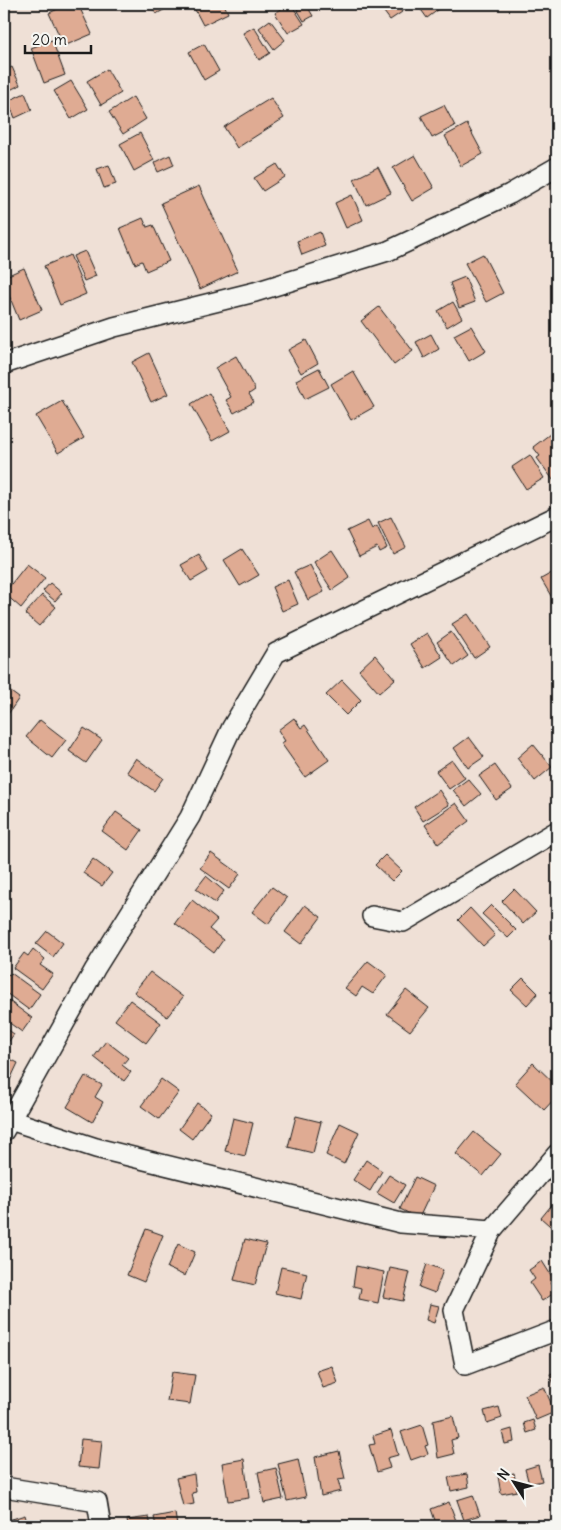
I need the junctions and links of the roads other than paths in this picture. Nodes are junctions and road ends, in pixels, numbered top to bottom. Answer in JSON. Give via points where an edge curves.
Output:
{"nodes":[{"id":1,"x":557,"y":167,"type":"edge"},
{"id":2,"x":4,"y":364,"type":"edge"},
{"id":3,"x":557,"y":516,"type":"edge"},
{"id":4,"x":557,"y":830,"type":"edge"},
{"id":5,"x":372,"y":916,"type":"dead end"},
{"id":6,"x":6,"y":1123,"type":"edge"},
{"id":7,"x":557,"y":1154,"type":"edge"},
{"id":8,"x":492,"y":1230,"type":"junction"},
{"id":9,"x":557,"y":1330,"type":"edge"},
{"id":10,"x":4,"y":1488,"type":"edge"},
{"id":11,"x":101,"y":1526,"type":"edge"}],
"edges":[{"from":1,"to":2,"type":"street","via":[[510,194],[388,251],[255,292],[114,327]]},
{"from":3,"to":6,"type":"street","via":[[276,653],[232,727],[190,817],[95,969]]},
{"from":4,"to":5,"type":"street","via":[[404,922]]},
{"from":6,"to":8,"type":"street","via":[[401,1223]]},
{"from":7,"to":8,"type":"street"},
{"from":8,"to":9,"type":"street","via":[[454,1310],[465,1365]]},
{"from":10,"to":11,"type":"street","via":[[98,1502]]}]}
